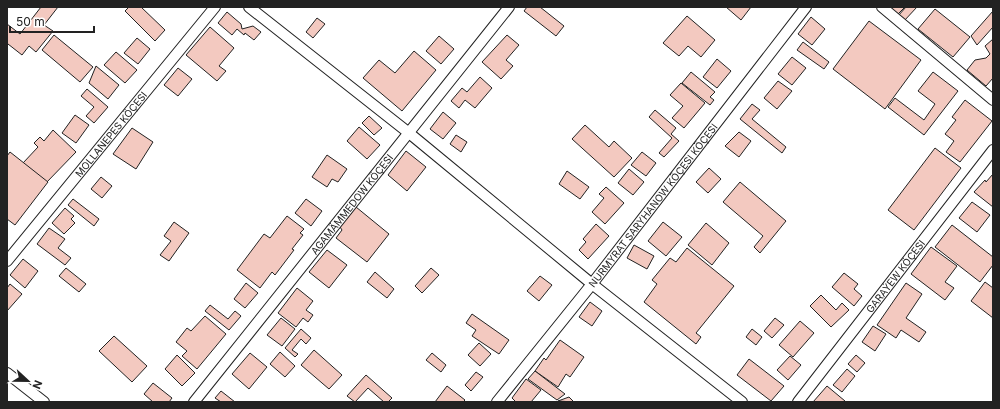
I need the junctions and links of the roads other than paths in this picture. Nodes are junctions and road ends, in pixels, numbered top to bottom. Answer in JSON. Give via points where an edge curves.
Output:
{"nodes":[{"id":1,"x":215,"y":7,"type":"edge"},
{"id":2,"x":249,"y":7,"type":"edge"},
{"id":3,"x":509,"y":7,"type":"edge"},
{"id":4,"x":806,"y":7,"type":"edge"},
{"id":5,"x":882,"y":7,"type":"edge"},
{"id":6,"x":993,"y":100,"type":"edge"},
{"id":7,"x":409,"y":133,"type":"junction"},
{"id":8,"x":993,"y":150,"type":"edge"},
{"id":9,"x":7,"y":261,"type":"edge"},
{"id":10,"x":592,"y":284,"type":"junction"},
{"id":11,"x":7,"y":373,"type":"edge"},
{"id":12,"x":44,"y":402,"type":"edge"},
{"id":13,"x":194,"y":402,"type":"edge"},
{"id":14,"x":497,"y":402,"type":"edge"},
{"id":15,"x":742,"y":402,"type":"edge"},
{"id":16,"x":798,"y":402,"type":"edge"}],
"edges":[{"from":1,"to":9,"type":"street","name":"MOLLANEPES KÖÇESI"},
{"from":2,"to":7,"type":"street"},
{"from":3,"to":7,"type":"street","name":"AGAMÄMMEDOW KÖÇESI"},
{"from":4,"to":10,"type":"street","name":"NURMYRAT SARYHANOW KÖÇESI KÖÇESI"},
{"from":5,"to":6,"type":"street"},
{"from":7,"to":10,"type":"street"},
{"from":7,"to":13,"type":"street","name":"AGAMÄMMEDOW KÖÇESI"},
{"from":8,"to":16,"type":"street","name":"GARAÝEW KÖÇESI"},
{"from":10,"to":14,"type":"street","name":"NURMYRAT SARYHANOW KÖÇESI KÖÇESI"},
{"from":10,"to":15,"type":"street"},
{"from":11,"to":12,"type":"street"}]}
